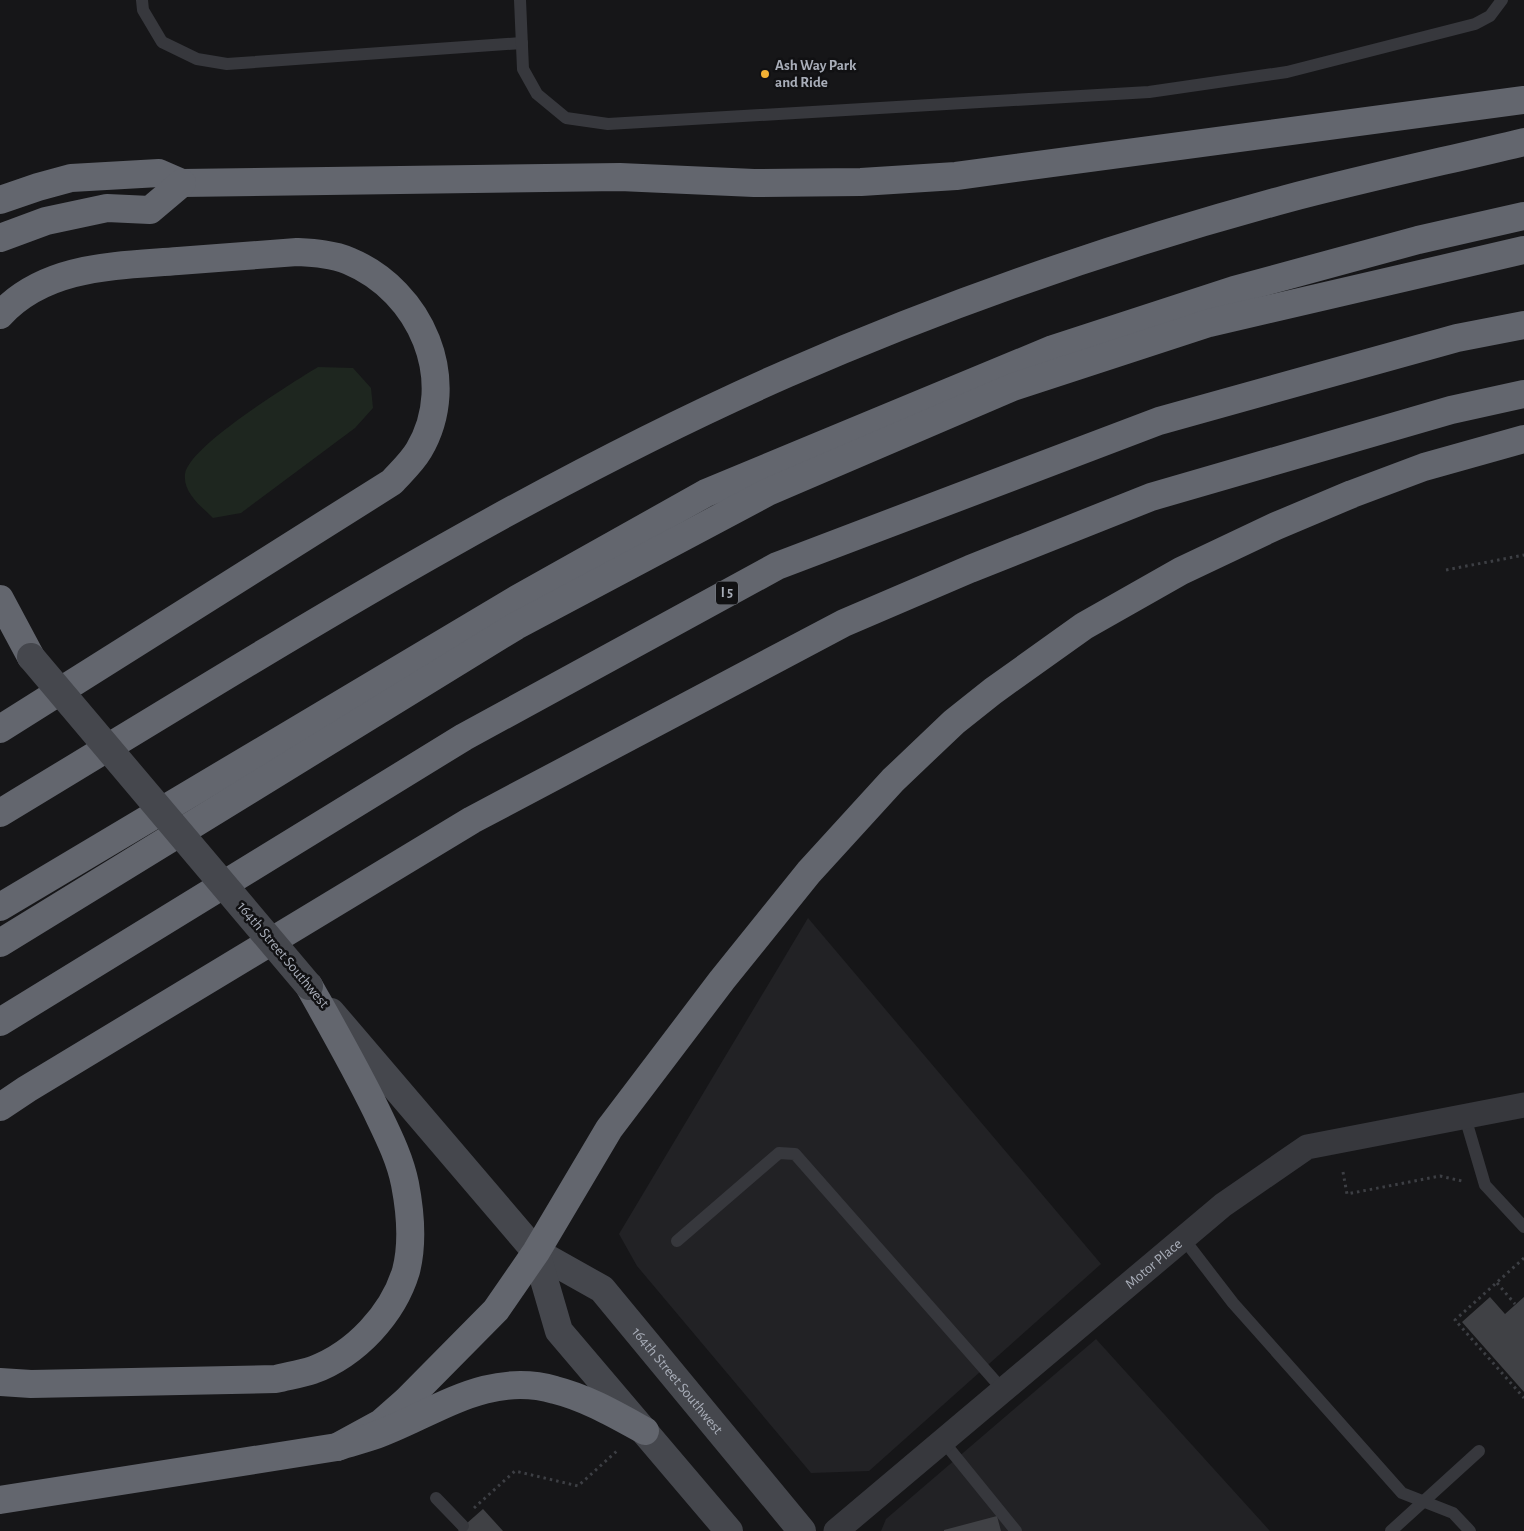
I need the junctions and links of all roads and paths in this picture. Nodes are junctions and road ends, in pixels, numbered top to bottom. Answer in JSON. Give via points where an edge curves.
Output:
{"nodes":[{"id":1,"x":142,"y":0,"type":"edge"},
{"id":2,"x":520,"y":0,"type":"edge"},
{"id":3,"x":1502,"y":0,"type":"edge"},
{"id":4,"x":522,"y":43,"type":"junction"},
{"id":5,"x":1524,"y":100,"type":"edge"},
{"id":6,"x":1524,"y":142,"type":"edge"},
{"id":7,"x":182,"y":183,"type":"junction"},
{"id":8,"x":0,"y":200,"type":"edge"},
{"id":9,"x":1524,"y":216,"type":"edge"},
{"id":10,"x":0,"y":238,"type":"edge"},
{"id":11,"x":1524,"y":250,"type":"edge"},
{"id":12,"x":0,"y":316,"type":"edge"},
{"id":13,"x":1524,"y":325,"type":"edge"},
{"id":14,"x":1524,"y":394,"type":"edge"},
{"id":15,"x":1524,"y":439,"type":"edge"},
{"id":16,"x":1524,"y":555,"type":"edge"},
{"id":17,"x":1446,"y":570,"type":"dead end"},
{"id":18,"x":0,"y":599,"type":"edge"},
{"id":19,"x":0,"y":613,"type":"edge"},
{"id":20,"x":0,"y":625,"type":"edge"},
{"id":21,"x":31,"y":657,"type":"junction"},
{"id":22,"x":0,"y":729,"type":"edge"},
{"id":23,"x":0,"y":813,"type":"edge"},
{"id":24,"x":0,"y":907,"type":"edge"},
{"id":25,"x":0,"y":943,"type":"edge"},
{"id":26,"x":309,"y":986,"type":"junction"},
{"id":27,"x":0,"y":1022,"type":"edge"},
{"id":28,"x":1524,"y":1106,"type":"edge"},
{"id":29,"x":0,"y":1107,"type":"edge"},
{"id":30,"x":1464,"y":1117,"type":"junction"},
{"id":31,"x":1343,"y":1172,"type":"dead end"},
{"id":32,"x":1468,"y":1182,"type":"dead end"},
{"id":33,"x":1524,"y":1227,"type":"edge"},
{"id":34,"x":1183,"y":1238,"type":"junction"},
{"id":35,"x":678,"y":1241,"type":"dead end"},
{"id":36,"x":536,"y":1252,"type":"junction"},
{"id":37,"x":1524,"y":1258,"type":"edge"},
{"id":38,"x":1497,"y":1283,"type":"junction"},
{"id":39,"x":1515,"y":1304,"type":"dead end"},
{"id":40,"x":0,"y":1382,"type":"edge"},
{"id":41,"x":1003,"y":1390,"type":"junction"},
{"id":42,"x":1524,"y":1398,"type":"edge"},
{"id":43,"x":645,"y":1431,"type":"junction"},
{"id":44,"x":943,"y":1442,"type":"junction"},
{"id":45,"x":337,"y":1447,"type":"junction"},
{"id":46,"x":1479,"y":1451,"type":"dead end"},
{"id":47,"x":436,"y":1498,"type":"dead end"},
{"id":48,"x":0,"y":1500,"type":"edge"},
{"id":49,"x":1425,"y":1502,"type":"junction"},
{"id":50,"x":462,"y":1524,"type":"joint"},
{"id":51,"x":729,"y":1531,"type":"edge"},
{"id":52,"x":802,"y":1531,"type":"edge"},
{"id":53,"x":836,"y":1531,"type":"edge"},
{"id":54,"x":1016,"y":1531,"type":"edge"},
{"id":55,"x":1391,"y":1531,"type":"edge"},
{"id":56,"x":1470,"y":1531,"type":"edge"}],
"edges":[{"from":1,"to":4,"type":"lane","via":[[143,10],[162,42],[197,59],[227,64]]},
{"from":2,"to":4,"type":"lane"},
{"from":3,"to":4,"type":"lane","via":[[1490,16],[1475,24],[1287,72],[1178,88],[1139,93],[608,124],[566,118],[538,94],[524,69]]},
{"from":5,"to":7,"type":"highway","via":[[946,177],[754,183],[620,177]]},
{"from":6,"to":23,"type":"highway","via":[[1289,198],[1162,234],[921,318],[786,374],[652,436],[523,504],[396,576]]},
{"from":7,"to":8,"type":"highway","via":[[158,173],[71,178]]},
{"from":7,"to":10,"type":"highway","via":[[150,210],[107,208],[46,222]]},
{"from":9,"to":24,"type":"highway","via":[[1418,240],[1234,290],[1052,349],[706,492],[517,599]]},
{"from":11,"to":25,"type":"highway","via":[[1209,323],[1013,388],[768,492],[516,626]]},
{"from":12,"to":22,"type":"highway","via":[[32,290],[60,276],[95,267],[321,253],[357,265],[382,279],[401,296],[415,314],[428,342],[435,374],[430,423],[418,450],[392,482]]},
{"from":13,"to":27,"type":"highway","number":"I 5","via":[[1457,338],[1159,421],[778,566],[464,737]]},
{"from":14,"to":29,"type":"highway","via":[[1452,410],[1151,497],[844,623],[472,820]]},
{"from":15,"to":36,"type":"highway","via":[[1424,467],[1352,494],[1181,571],[1084,626],[993,690],[954,722],[893,780],[809,872],[722,980],[609,1129]]},
{"from":16,"to":17,"type":"path"},
{"from":18,"to":21,"type":"highway"},
{"from":19,"to":21,"type":"main road","name":"164th Street Southwest"},
{"from":20,"to":21,"type":"main road","name":"164th Street Southwest"},
{"from":21,"to":26,"type":"main road","name":"164th Street Southwest","bridge":true},
{"from":26,"to":36,"type":"main road","name":"164th Street Southwest"},
{"from":26,"to":40,"type":"highway","via":[[390,1138],[405,1182],[410,1236],[406,1270],[376,1326],[337,1358],[313,1370],[276,1379]]},
{"from":28,"to":30,"type":"street","name":"Motor Place"},
{"from":30,"to":33,"type":"lane","via":[[1485,1185]]},
{"from":30,"to":34,"type":"street","name":"Motor Place","via":[[1307,1147],[1223,1205]]},
{"from":31,"to":32,"type":"path","via":[[1347,1194],[1440,1176]]},
{"from":34,"to":41,"type":"street","name":"Motor Place"},
{"from":34,"to":49,"type":"lane","via":[[1233,1303],[1402,1493]]},
{"from":35,"to":41,"type":"lane","via":[[779,1153],[795,1154]]},
{"from":36,"to":43,"type":"main road","name":"164th Street Southwest","via":[[560,1331]]},
{"from":36,"to":45,"type":"highway","via":[[496,1310],[406,1401],[381,1423]]},
{"from":36,"to":52,"type":"main road","name":"164th Street Southwest","via":[[602,1289]]},
{"from":37,"to":38,"type":"path"},
{"from":38,"to":39,"type":"path"},
{"from":38,"to":42,"type":"path","via":[[1456,1320]]},
{"from":41,"to":44,"type":"street","name":"Motor Place"},
{"from":43,"to":45,"type":"highway","via":[[591,1402],[554,1389],[495,1387],[471,1392],[380,1434]]},
{"from":43,"to":50,"type":"path","via":[[613,1453],[578,1486],[515,1471]]},
{"from":43,"to":51,"type":"main road","name":"164th Street Southwest"},
{"from":44,"to":53,"type":"street","name":"Motor Place"},
{"from":44,"to":54,"type":"lane"},
{"from":45,"to":48,"type":"highway"},
{"from":46,"to":49,"type":"lane"},
{"from":47,"to":50,"type":"lane"},
{"from":49,"to":55,"type":"lane"},
{"from":49,"to":56,"type":"lane","via":[[1453,1513]]}]}
